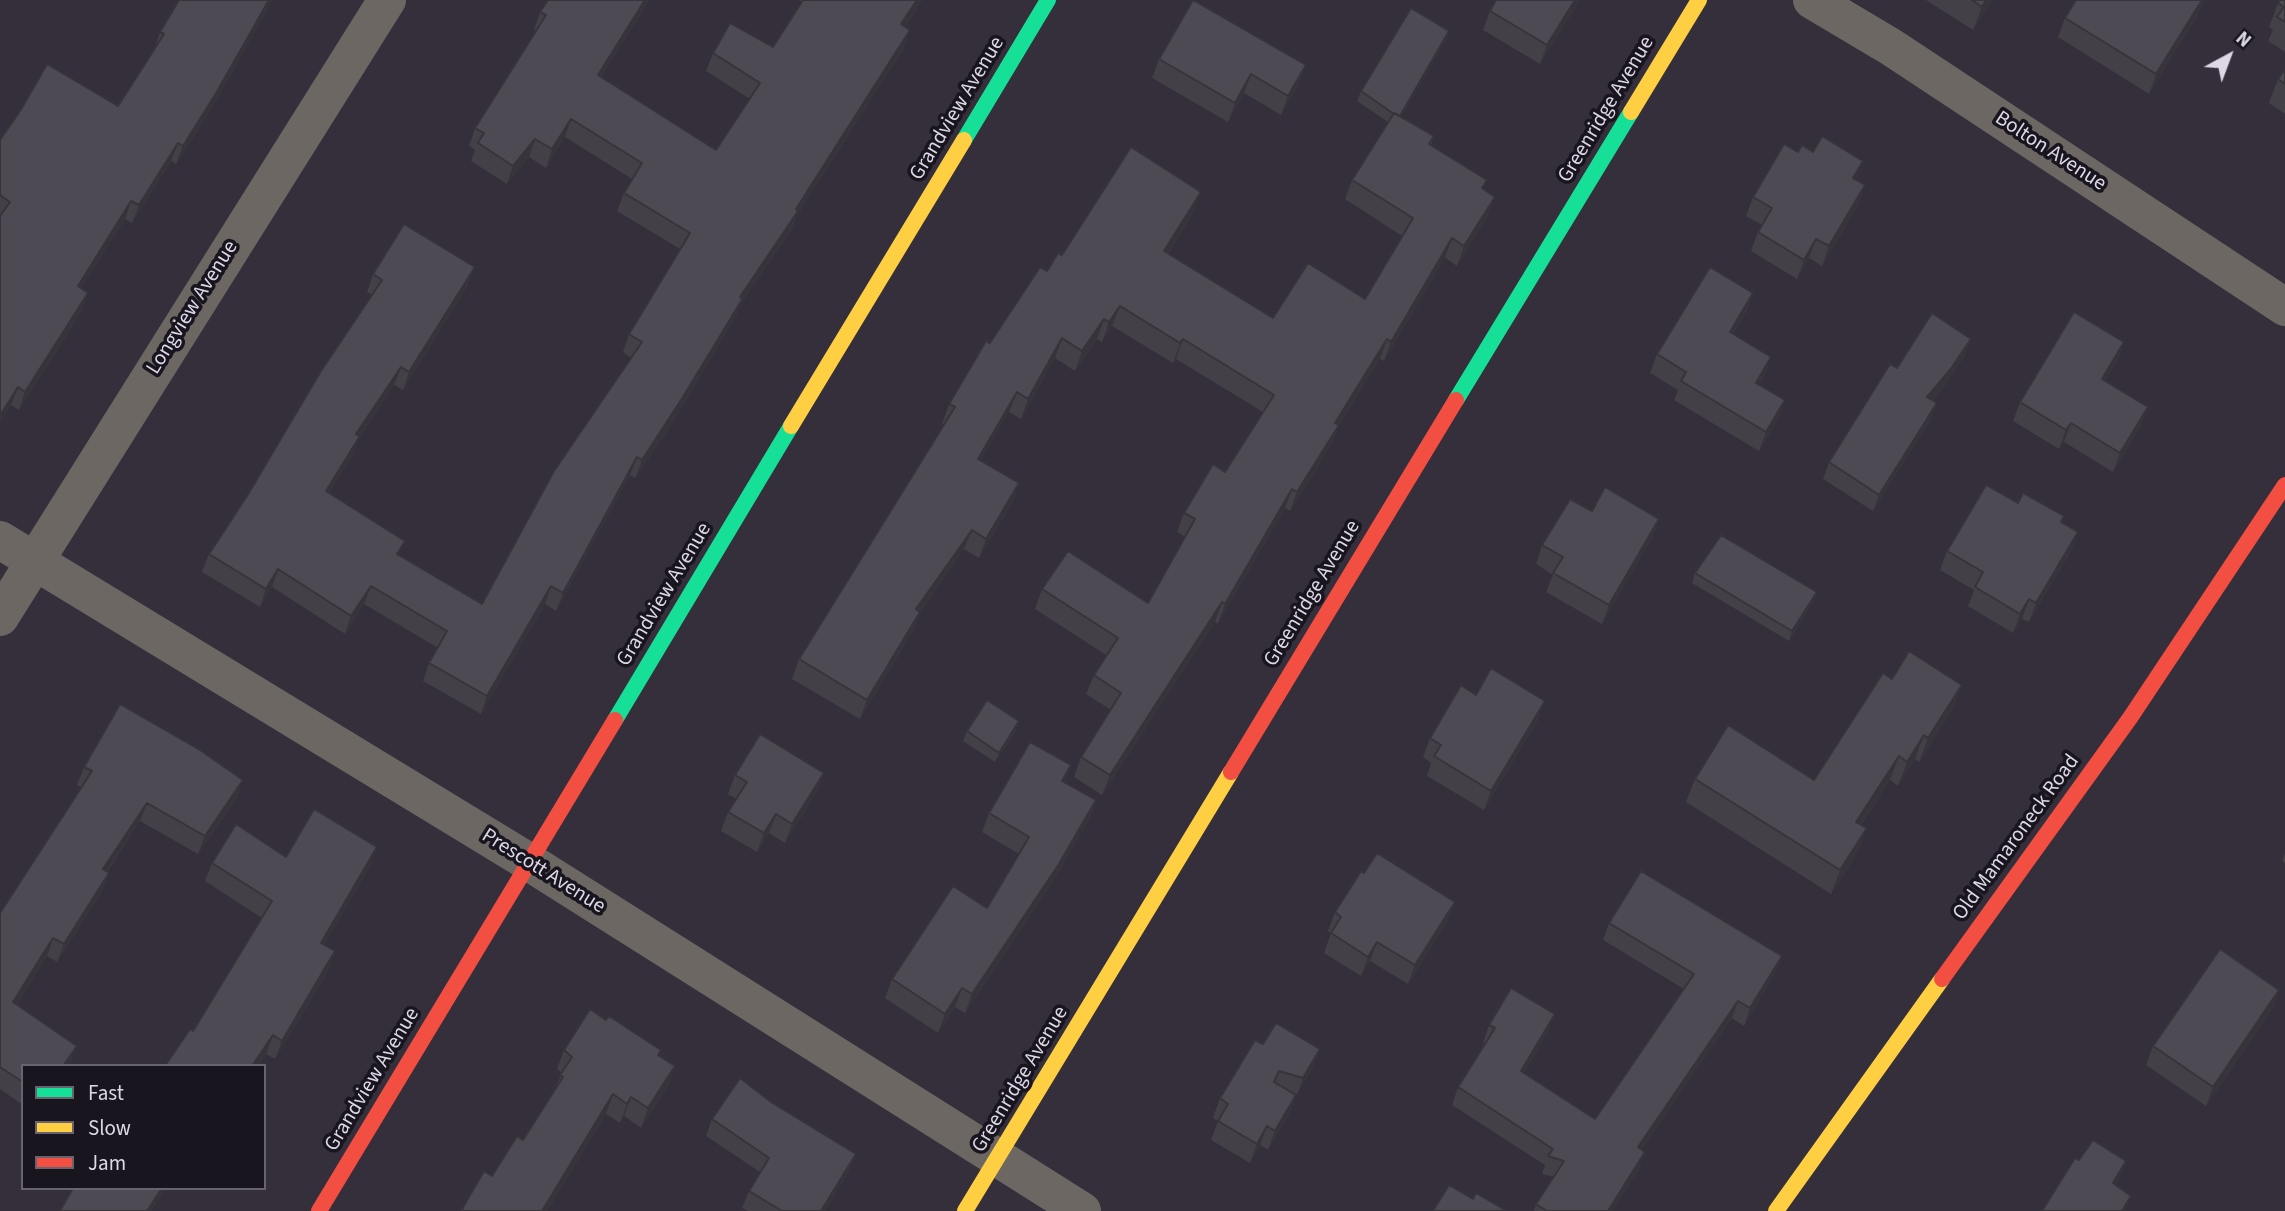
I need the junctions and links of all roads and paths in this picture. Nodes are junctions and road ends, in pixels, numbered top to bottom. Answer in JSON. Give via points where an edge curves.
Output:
{"nodes":[{"id":1,"x":387,"y":0,"type":"edge"},
{"id":2,"x":1048,"y":0,"type":"edge"},
{"id":3,"x":1699,"y":0,"type":"edge"},
{"id":4,"x":1812,"y":0,"type":"edge"},
{"id":5,"x":2285,"y":307,"type":"edge"},
{"id":6,"x":2285,"y":485,"type":"edge"},
{"id":7,"x":0,"y":540,"type":"edge"},
{"id":8,"x":34,"y":561,"type":"junction"},
{"id":9,"x":0,"y":617,"type":"edge"},
{"id":10,"x":529,"y":862,"type":"junction"},
{"id":11,"x":983,"y":1192,"type":"edge"},
{"id":12,"x":319,"y":1211,"type":"edge"},
{"id":13,"x":1082,"y":1211,"type":"edge"},
{"id":14,"x":1776,"y":1211,"type":"edge"}],
"edges":[{"from":1,"to":8,"type":"street","name":"Longview Avenue"},
{"from":2,"to":10,"type":"street","name":"Grandview Avenue"},
{"from":3,"to":11,"type":"street","name":"Greenridge Avenue"},
{"from":4,"to":5,"type":"street","name":"Bolton Avenue","via":[[1891,47]]},
{"from":6,"to":14,"type":"street","name":"Old Mamaroneck Road","via":[[2130,718]]},
{"from":7,"to":8,"type":"street","name":"Prescott Avenue"},
{"from":8,"to":9,"type":"street","name":"Longview Avenue"},
{"from":8,"to":10,"type":"street","name":"Prescott Avenue"},
{"from":10,"to":11,"type":"street","name":"Prescott Avenue"},
{"from":10,"to":12,"type":"street","name":"Grandview Avenue"},
{"from":11,"to":13,"type":"street","name":"Prescott Avenue"}]}
